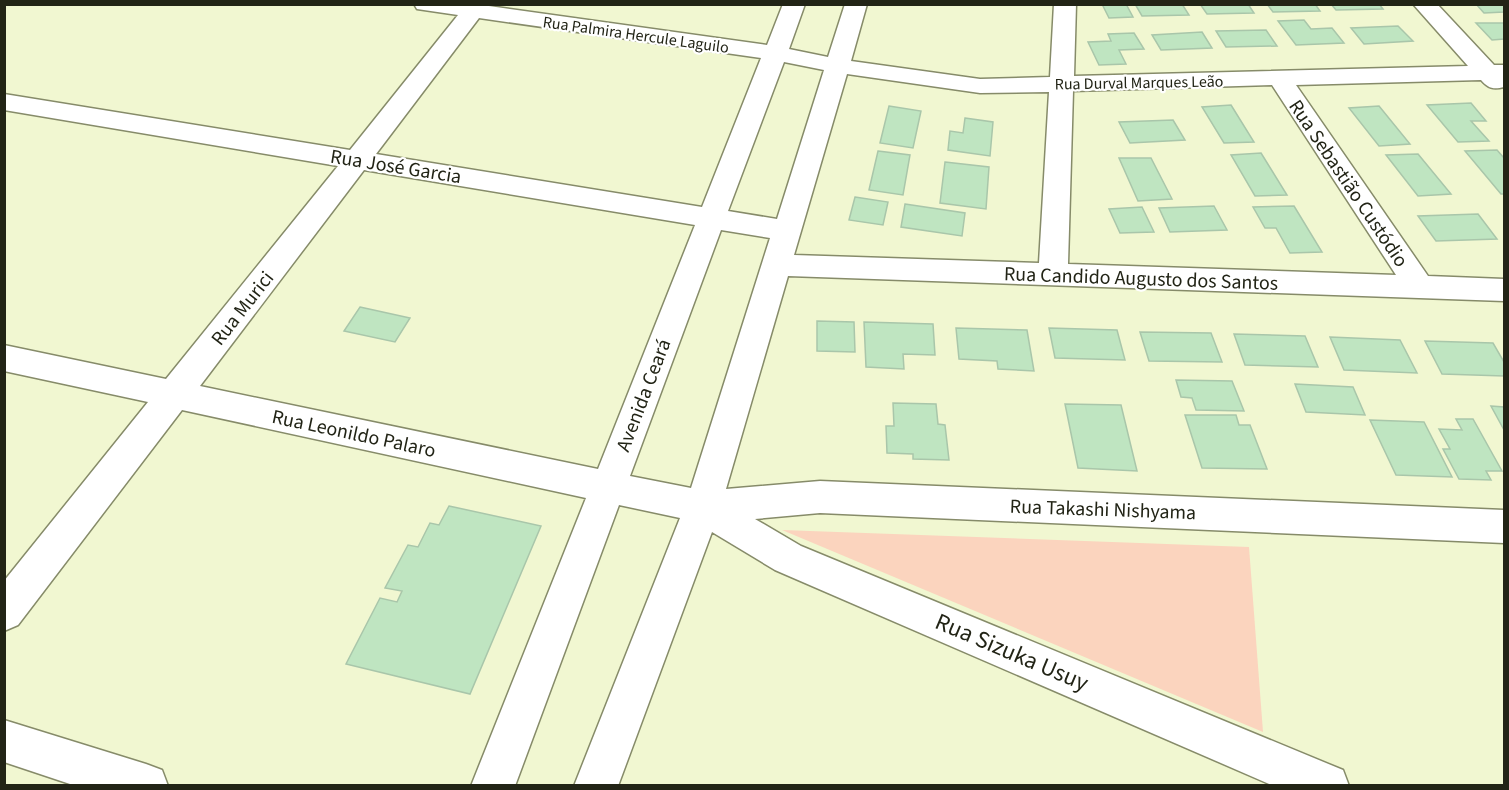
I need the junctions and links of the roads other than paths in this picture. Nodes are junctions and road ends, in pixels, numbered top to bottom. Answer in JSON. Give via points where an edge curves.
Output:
{"nodes":[{"id":1,"x":424,"y":4,"type":"edge"},
{"id":2,"x":794,"y":4,"type":"edge"},
{"id":3,"x":856,"y":4,"type":"edge"},
{"id":4,"x":1065,"y":4,"type":"edge"},
{"id":5,"x":1424,"y":4,"type":"edge"},
{"id":6,"x":476,"y":8,"type":"edge"},
{"id":7,"x":776,"y":53,"type":"junction"},
{"id":8,"x":838,"y":66,"type":"junction"},
{"id":9,"x":1496,"y":73,"type":"edge"},
{"id":10,"x":1279,"y":78,"type":"junction"},
{"id":11,"x":1062,"y":84,"type":"junction"},
{"id":12,"x":1504,"y":91,"type":"edge"},
{"id":13,"x":4,"y":102,"type":"edge"},
{"id":14,"x":357,"y":160,"type":"junction"},
{"id":15,"x":711,"y":218,"type":"junction"},
{"id":16,"x":788,"y":231,"type":"junction"},
{"id":17,"x":777,"y":266,"type":"junction"},
{"id":18,"x":1053,"y":275,"type":"junction"},
{"id":19,"x":1419,"y":287,"type":"junction"},
{"id":20,"x":1504,"y":290,"type":"edge"},
{"id":21,"x":4,"y":358,"type":"edge"},
{"id":22,"x":174,"y":394,"type":"junction"},
{"id":23,"x":608,"y":487,"type":"junction"},
{"id":24,"x":703,"y":507,"type":"junction"},
{"id":25,"x":1504,"y":526,"type":"edge"},
{"id":26,"x":4,"y":612,"type":"edge"},
{"id":27,"x":4,"y":741,"type":"edge"},
{"id":28,"x":146,"y":786,"type":"edge"},
{"id":29,"x":493,"y":786,"type":"edge"},
{"id":30,"x":596,"y":786,"type":"edge"},
{"id":31,"x":1327,"y":786,"type":"edge"}],
"edges":[{"from":1,"to":6,"type":"street","name":"Rua Palmira Hercule Laguilo"},
{"from":2,"to":7,"type":"street","name":"Avenida Ceará"},
{"from":3,"to":8,"type":"street"},
{"from":4,"to":11,"type":"street"},
{"from":5,"to":9,"type":"street"},
{"from":6,"to":7,"type":"street","name":"Rua Palmira Hercule Laguilo"},
{"from":6,"to":14,"type":"street","name":"Rua Murici"},
{"from":7,"to":8,"type":"street","name":"Rua Durval Marques Leão"},
{"from":7,"to":15,"type":"street","name":"Avenida Ceará"},
{"from":8,"to":11,"type":"street","name":"Rua Durval Marques Leão","via":[[980,86]]},
{"from":8,"to":16,"type":"street"},
{"from":9,"to":10,"type":"street","name":"Rua Durval Marques Leão"},
{"from":9,"to":12,"type":"street"},
{"from":10,"to":11,"type":"street","name":"Rua Durval Marques Leão"},
{"from":10,"to":19,"type":"street","name":"Rua Sebastião Custódio"},
{"from":11,"to":18,"type":"street"},
{"from":13,"to":14,"type":"street","name":"Rua José Garcia"},
{"from":14,"to":15,"type":"street","name":"Rua José Garcia"},
{"from":14,"to":22,"type":"street","name":"Rua Murici"},
{"from":15,"to":16,"type":"street","name":"Rua José Garcia"},
{"from":15,"to":23,"type":"street","name":"Avenida Ceará"},
{"from":16,"to":17,"type":"street"},
{"from":17,"to":18,"type":"street","name":"Rua Candido Augusto dos Santos"},
{"from":17,"to":24,"type":"street"},
{"from":18,"to":19,"type":"street","name":"Rua Candido Augusto dos Santos"},
{"from":19,"to":20,"type":"street","name":"Rua Candido Augusto dos Santos"},
{"from":21,"to":22,"type":"street","name":"Rua Leonildo Palaro"},
{"from":22,"to":23,"type":"street","name":"Rua Leonildo Palaro"},
{"from":22,"to":26,"type":"street","name":"Rua Murici"},
{"from":23,"to":24,"type":"street","name":"Rua Leonildo Palaro"},
{"from":23,"to":29,"type":"street","name":"Avenida Ceará"},
{"from":24,"to":25,"type":"street","name":"Rua Takashi Nishyama","via":[[820,497]]},
{"from":24,"to":30,"type":"street"},
{"from":24,"to":31,"type":"street","name":"Rua Sizuka Usuy","via":[[788,558]]},
{"from":27,"to":28,"type":"street"}]}
